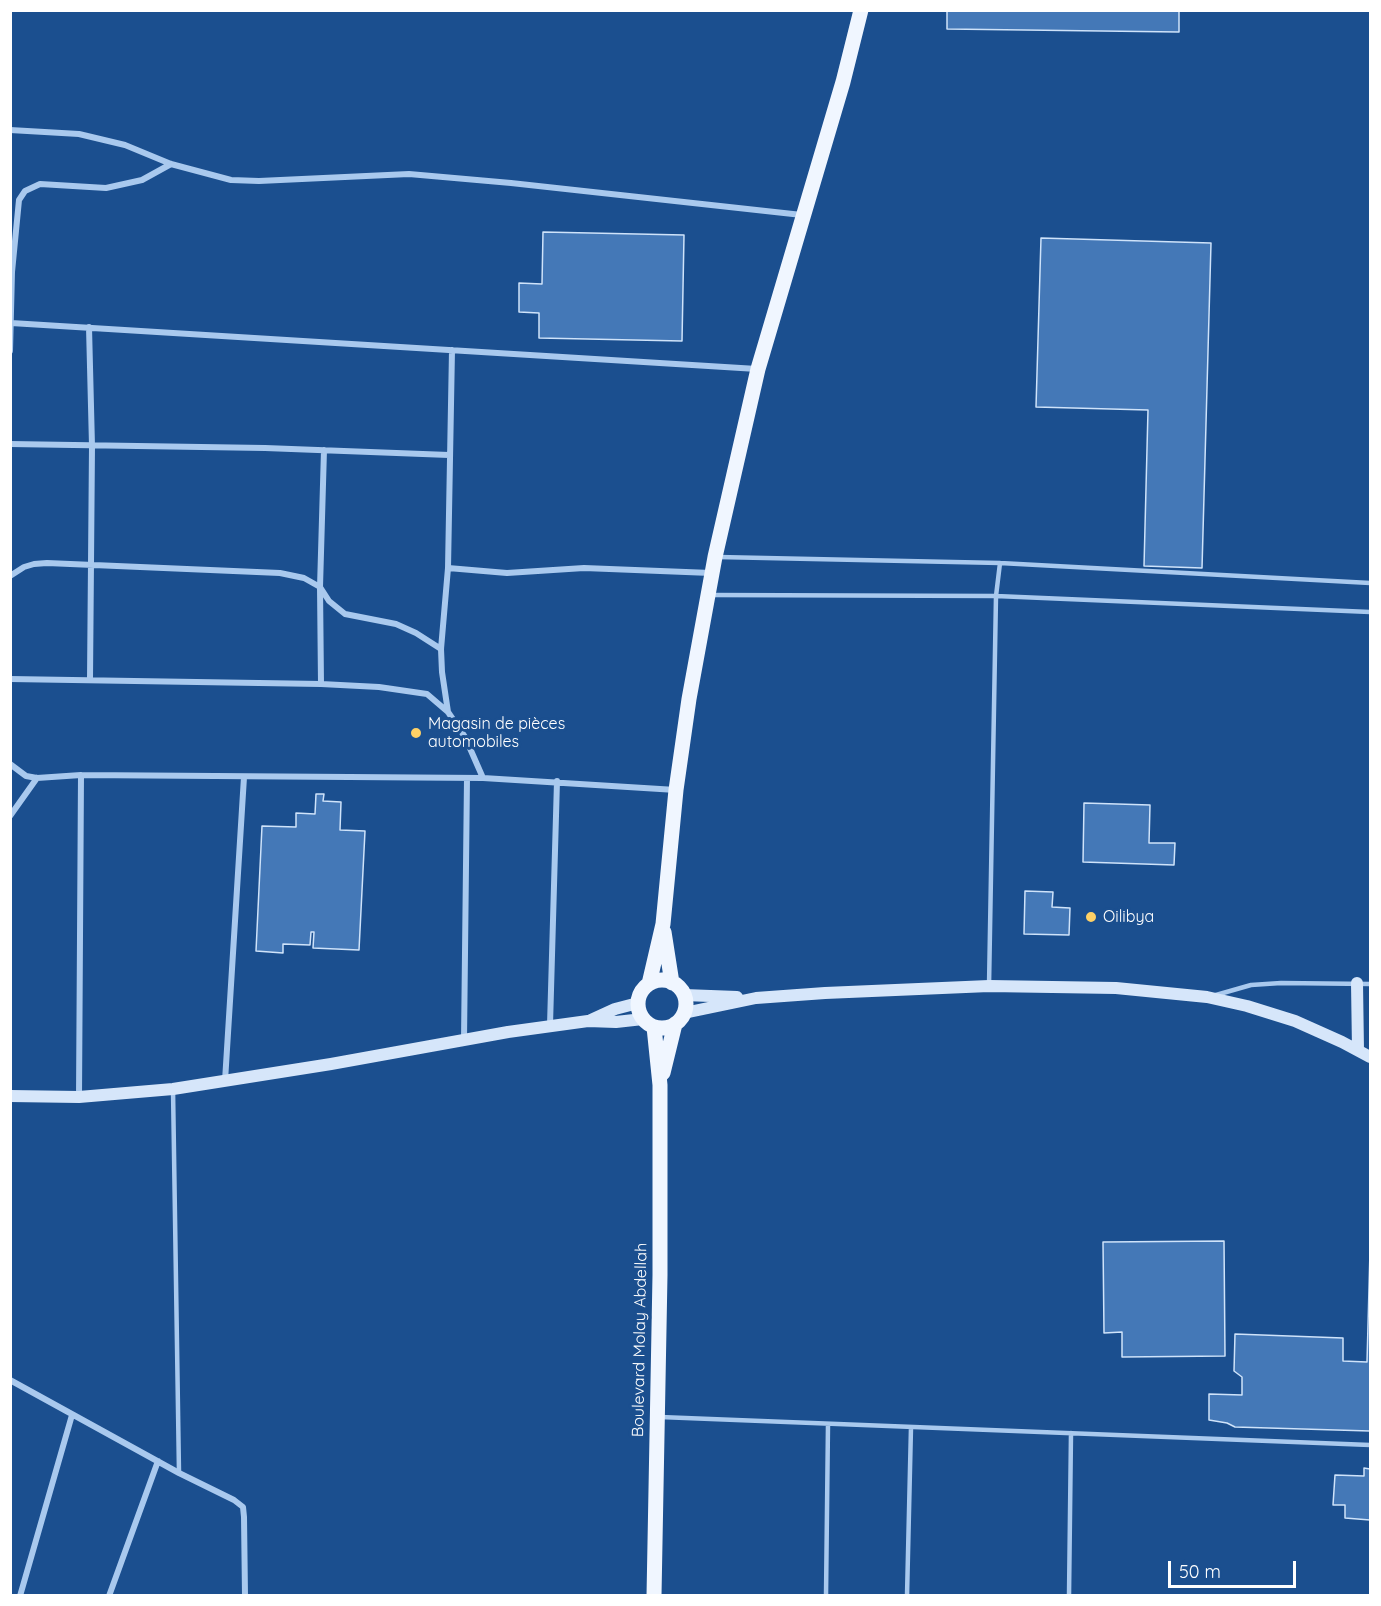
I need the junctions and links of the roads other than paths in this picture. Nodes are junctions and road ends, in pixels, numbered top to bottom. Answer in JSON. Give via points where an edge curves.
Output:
{"nodes":[{"id":1,"x":861,"y":10,"type":"edge"},
{"id":2,"x":10,"y":130,"type":"edge"},
{"id":3,"x":171,"y":164,"type":"junction"},
{"id":4,"x":803,"y":215,"type":"junction"},
{"id":5,"x":11,"y":272,"type":"edge"},
{"id":6,"x":11,"y":323,"type":"edge"},
{"id":7,"x":89,"y":327,"type":"junction"},
{"id":8,"x":452,"y":350,"type":"junction"},
{"id":9,"x":10,"y":351,"type":"edge"},
{"id":10,"x":758,"y":369,"type":"junction"},
{"id":11,"x":10,"y":444,"type":"edge"},
{"id":12,"x":92,"y":446,"type":"junction"},
{"id":13,"x":324,"y":450,"type":"junction"},
{"id":14,"x":449,"y":455,"type":"junction"},
{"id":15,"x":715,"y":557,"type":"junction"},
{"id":16,"x":1000,"y":563,"type":"junction"},
{"id":17,"x":92,"y":564,"type":"junction"},
{"id":18,"x":448,"y":568,"type":"junction"},
{"id":19,"x":712,"y":573,"type":"junction"},
{"id":20,"x":10,"y":576,"type":"edge"},
{"id":21,"x":1371,"y":583,"type":"edge"},
{"id":22,"x":320,"y":587,"type":"junction"},
{"id":23,"x":709,"y":595,"type":"junction"},
{"id":24,"x":996,"y":596,"type":"junction"},
{"id":25,"x":1371,"y":612,"type":"edge"},
{"id":26,"x":441,"y":649,"type":"junction"},
{"id":27,"x":10,"y":679,"type":"edge"},
{"id":28,"x":90,"y":679,"type":"junction"},
{"id":29,"x":321,"y":684,"type":"junction"},
{"id":30,"x":448,"y":712,"type":"junction"},
{"id":31,"x":10,"y":764,"type":"edge"},
{"id":32,"x":81,"y":775,"type":"junction"},
{"id":33,"x":244,"y":777,"type":"junction"},
{"id":34,"x":37,"y":778,"type":"junction"},
{"id":35,"x":467,"y":778,"type":"junction"},
{"id":36,"x":483,"y":778,"type":"junction"},
{"id":37,"x":557,"y":781,"type":"junction"},
{"id":38,"x":676,"y":790,"type":"junction"},
{"id":39,"x":10,"y":816,"type":"edge"},
{"id":40,"x":663,"y":924,"type":"junction"},
{"id":41,"x":672,"y":982,"type":"junction"},
{"id":42,"x":1357,"y":983,"type":"junction"},
{"id":43,"x":649,"y":984,"type":"junction"},
{"id":44,"x":1371,"y":984,"type":"edge"},
{"id":45,"x":989,"y":986,"type":"junction"},
{"id":46,"x":684,"y":994,"type":"junction"},
{"id":47,"x":1207,"y":997,"type":"junction"},
{"id":48,"x":756,"y":998,"type":"junction"},
{"id":49,"x":638,"y":1003,"type":"junction"},
{"id":50,"x":680,"y":1018,"type":"junction"},
{"id":51,"x":588,"y":1021,"type":"junction"},
{"id":52,"x":648,"y":1023,"type":"junction"},
{"id":53,"x":550,"y":1025,"type":"junction"},
{"id":54,"x":464,"y":1040,"type":"junction"},
{"id":55,"x":1358,"y":1050,"type":"junction"},
{"id":56,"x":1371,"y":1057,"type":"edge"},
{"id":57,"x":225,"y":1081,"type":"junction"},
{"id":58,"x":660,"y":1085,"type":"junction"},
{"id":59,"x":173,"y":1089,"type":"junction"},
{"id":60,"x":10,"y":1096,"type":"edge"},
{"id":61,"x":79,"y":1097,"type":"junction"},
{"id":62,"x":10,"y":1380,"type":"edge"},
{"id":63,"x":72,"y":1415,"type":"junction"},
{"id":64,"x":657,"y":1417,"type":"junction"},
{"id":65,"x":828,"y":1424,"type":"junction"},
{"id":66,"x":911,"y":1427,"type":"junction"},
{"id":67,"x":1071,"y":1433,"type":"junction"},
{"id":68,"x":1371,"y":1445,"type":"edge"},
{"id":69,"x":158,"y":1461,"type":"junction"},
{"id":70,"x":179,"y":1473,"type":"junction"},
{"id":71,"x":20,"y":1596,"type":"edge"},
{"id":72,"x":109,"y":1596,"type":"edge"},
{"id":73,"x":245,"y":1596,"type":"edge"},
{"id":74,"x":654,"y":1596,"type":"edge"},
{"id":75,"x":826,"y":1596,"type":"edge"},
{"id":76,"x":907,"y":1596,"type":"edge"},
{"id":77,"x":1068,"y":1596,"type":"edge"}],
"edges":[{"from":1,"to":4,"type":"main road"},
{"from":2,"to":3,"type":"street","via":[[79,134],[125,145]]},
{"from":3,"to":4,"type":"street","via":[[231,180],[408,174]]},
{"from":3,"to":5,"type":"street","via":[[142,180],[106,188],[39,184],[25,191],[19,200]]},
{"from":4,"to":10,"type":"main road"},
{"from":5,"to":6,"type":"street"},
{"from":6,"to":7,"type":"street"},
{"from":6,"to":9,"type":"street"},
{"from":7,"to":8,"type":"street"},
{"from":7,"to":12,"type":"street"},
{"from":8,"to":10,"type":"street"},
{"from":8,"to":14,"type":"street"},
{"from":10,"to":15,"type":"main road"},
{"from":11,"to":12,"type":"street"},
{"from":12,"to":13,"type":"street"},
{"from":12,"to":17,"type":"street"},
{"from":13,"to":14,"type":"street"},
{"from":13,"to":22,"type":"street"},
{"from":14,"to":18,"type":"street"},
{"from":15,"to":16,"type":"lane"},
{"from":15,"to":19,"type":"main road"},
{"from":16,"to":21,"type":"lane"},
{"from":16,"to":24,"type":"lane"},
{"from":17,"to":20,"type":"street","via":[[34,564]]},
{"from":17,"to":22,"type":"street","via":[[280,573],[304,578]]},
{"from":17,"to":28,"type":"street"},
{"from":18,"to":19,"type":"street","via":[[507,573],[584,568]]},
{"from":18,"to":26,"type":"street"},
{"from":19,"to":23,"type":"main road"},
{"from":22,"to":26,"type":"street","via":[[345,614],[396,624]]},
{"from":22,"to":29,"type":"street"},
{"from":23,"to":24,"type":"lane"},
{"from":23,"to":38,"type":"main road"},
{"from":24,"to":25,"type":"lane"},
{"from":24,"to":45,"type":"lane"},
{"from":26,"to":30,"type":"street"},
{"from":27,"to":28,"type":"street"},
{"from":28,"to":29,"type":"street"},
{"from":29,"to":30,"type":"street","via":[[427,694]]},
{"from":30,"to":36,"type":"street","via":[[465,737]]},
{"from":31,"to":34,"type":"street","via":[[26,776]]},
{"from":32,"to":33,"type":"street"},
{"from":32,"to":34,"type":"street"},
{"from":32,"to":61,"type":"street"},
{"from":33,"to":35,"type":"street"},
{"from":33,"to":57,"type":"street"},
{"from":34,"to":39,"type":"street"},
{"from":35,"to":36,"type":"street"},
{"from":35,"to":54,"type":"street"},
{"from":36,"to":37,"type":"street"},
{"from":37,"to":38,"type":"street"},
{"from":37,"to":53,"type":"street"},
{"from":38,"to":40,"type":"main road"},
{"from":40,"to":41,"type":"main road"},
{"from":40,"to":43,"type":"main road"},
{"from":41,"to":43,"type":"main road"},
{"from":41,"to":46,"type":"main road"},
{"from":42,"to":44,"type":"lane"},
{"from":42,"to":47,"type":"lane","via":[[1251,985]]},
{"from":42,"to":55,"type":"main road"},
{"from":43,"to":49,"type":"main road"},
{"from":45,"to":47,"type":"main road","via":[[1116,988]]},
{"from":45,"to":48,"type":"main road"},
{"from":46,"to":48,"type":"main road"},
{"from":46,"to":50,"type":"main road"},
{"from":47,"to":55,"type":"main road","via":[[1295,1021]]},
{"from":48,"to":50,"type":"main road"},
{"from":49,"to":51,"type":"main road"},
{"from":49,"to":52,"type":"main road"},
{"from":50,"to":52,"type":"main road","via":[[661,1028]]},
{"from":50,"to":58,"type":"main road"},
{"from":51,"to":52,"type":"main road"},
{"from":51,"to":53,"type":"main road"},
{"from":52,"to":58,"type":"main road"},
{"from":53,"to":54,"type":"main road"},
{"from":54,"to":57,"type":"main road"},
{"from":55,"to":56,"type":"main road"},
{"from":57,"to":59,"type":"main road"},
{"from":58,"to":64,"type":"main road","name":"Boulevard Molay Abdellah"},
{"from":59,"to":61,"type":"main road"},
{"from":59,"to":70,"type":"lane"},
{"from":60,"to":61,"type":"main road"},
{"from":62,"to":63,"type":"street"},
{"from":63,"to":69,"type":"street"},
{"from":63,"to":71,"type":"street"},
{"from":64,"to":65,"type":"lane"},
{"from":64,"to":74,"type":"main road","name":"Boulevard Molay Abdellah"},
{"from":65,"to":66,"type":"lane"},
{"from":65,"to":75,"type":"lane"},
{"from":66,"to":67,"type":"lane"},
{"from":66,"to":76,"type":"lane"},
{"from":67,"to":68,"type":"lane"},
{"from":67,"to":77,"type":"lane"},
{"from":69,"to":70,"type":"street"},
{"from":69,"to":72,"type":"street"},
{"from":70,"to":73,"type":"street","via":[[243,1507]]}]}
